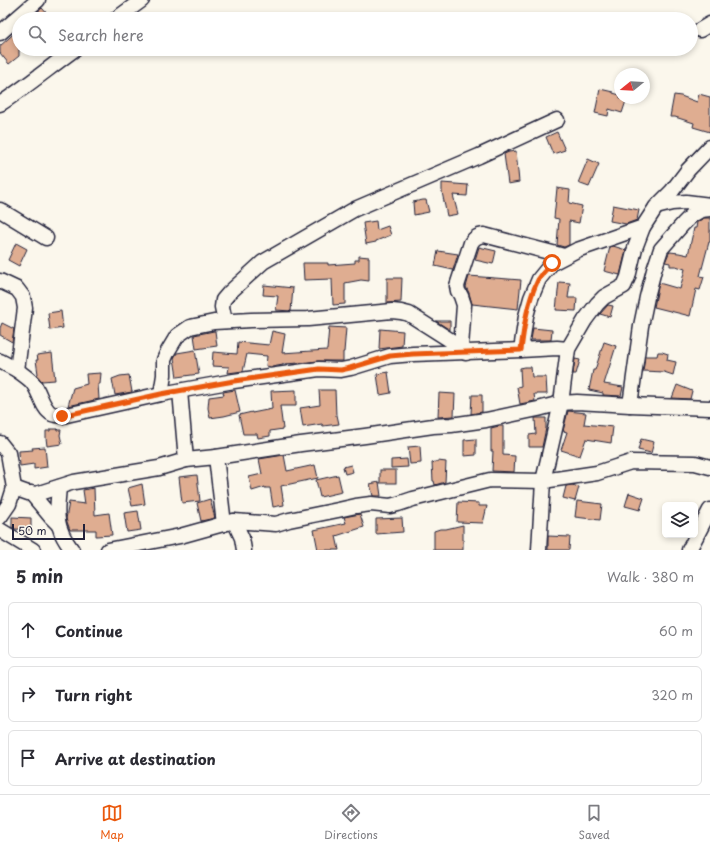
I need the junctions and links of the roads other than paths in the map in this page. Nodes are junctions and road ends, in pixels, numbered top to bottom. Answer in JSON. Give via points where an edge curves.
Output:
{"nodes":[{"id":1,"x":38,"y":0,"type":"edge"},
{"id":2,"x":142,"y":0,"type":"edge"},
{"id":3,"x":24,"y":12,"type":"edge"},
{"id":4,"x":126,"y":12,"type":"edge"},
{"id":5,"x":12,"y":23,"type":"edge"},
{"id":6,"x":0,"y":33,"type":"edge"},
{"id":7,"x":65,"y":56,"type":"edge"},
{"id":8,"x":0,"y":104,"type":"edge"},
{"id":9,"x":557,"y":120,"type":"dead end"},
{"id":10,"x":710,"y":147,"type":"edge"},
{"id":11,"x":710,"y":205,"type":"edge"},
{"id":12,"x":656,"y":207,"type":"junction"},
{"id":13,"x":710,"y":209,"type":"edge"},
{"id":14,"x":0,"y":210,"type":"edge"},
{"id":15,"x":643,"y":226,"type":"junction"},
{"id":16,"x":46,"y":238,"type":"dead end"},
{"id":17,"x":564,"y":256,"type":"junction"},
{"id":18,"x":0,"y":281,"type":"edge"},
{"id":19,"x":225,"y":321,"type":"junction"},
{"id":20,"x":568,"y":349,"type":"junction"},
{"id":21,"x":463,"y":350,"type":"junction"},
{"id":22,"x":521,"y":350,"type":"junction"},
{"id":23,"x":0,"y":361,"type":"edge"},
{"id":24,"x":17,"y":370,"type":"junction"},
{"id":25,"x":180,"y":391,"type":"junction"},
{"id":26,"x":161,"y":394,"type":"junction"},
{"id":27,"x":561,"y":403,"type":"junction"},
{"id":28,"x":630,"y":405,"type":"junction"},
{"id":29,"x":710,"y":408,"type":"edge"},
{"id":30,"x":0,"y":443,"type":"edge"},
{"id":31,"x":216,"y":457,"type":"junction"},
{"id":32,"x":186,"y":460,"type":"junction"},
{"id":33,"x":710,"y":467,"type":"edge"},
{"id":34,"x":543,"y":481,"type":"junction"},
{"id":35,"x":59,"y":487,"type":"junction"},
{"id":36,"x":14,"y":488,"type":"junction"},
{"id":37,"x":31,"y":493,"type":"junction"},
{"id":38,"x":710,"y":510,"type":"edge"},
{"id":39,"x":0,"y":517,"type":"edge"},
{"id":40,"x":229,"y":522,"type":"junction"},
{"id":41,"x":58,"y":524,"type":"junction"},
{"id":42,"x":0,"y":530,"type":"edge"},
{"id":43,"x":28,"y":549,"type":"edge"},
{"id":44,"x":72,"y":550,"type":"edge"},
{"id":45,"x":108,"y":550,"type":"edge"},
{"id":46,"x":244,"y":550,"type":"edge"},
{"id":47,"x":539,"y":550,"type":"edge"},
{"id":48,"x":689,"y":550,"type":"edge"}],
"edges":[{"from":1,"to":3,"type":"street"},
{"from":2,"to":4,"type":"street"},
{"from":5,"to":6,"type":"street"},
{"from":7,"to":8,"type":"street"},
{"from":9,"to":19,"type":"street","via":[[355,209],[263,262],[223,300]]},
{"from":10,"to":12,"type":"street"},
{"from":11,"to":12,"type":"street","via":[[686,202]]},
{"from":12,"to":15,"type":"street"},
{"from":13,"to":28,"type":"street","via":[[701,210],[691,216],[662,249],[647,297]]},
{"from":14,"to":16,"type":"street"},
{"from":15,"to":17,"type":"street"},
{"from":15,"to":20,"type":"street","via":[[624,286],[597,304]]},
{"from":17,"to":21,"type":"street","via":[[484,235],[477,236],[471,242],[457,286],[464,305]]},
{"from":17,"to":22,"type":"street","via":[[552,263],[539,279],[526,316]]},
{"from":18,"to":24,"type":"street","via":[[17,289],[23,297],[25,308]]},
{"from":19,"to":21,"type":"street","via":[[308,319],[401,312],[409,314]]},
{"from":19,"to":26,"type":"street","via":[[190,326],[177,336],[164,360]]},
{"from":20,"to":22,"type":"street"},
{"from":20,"to":27,"type":"street"},
{"from":21,"to":22,"type":"street"},
{"from":21,"to":25,"type":"street","via":[[390,356],[341,370],[319,369]]},
{"from":23,"to":24,"type":"street"},
{"from":24,"to":26,"type":"street","via":[[32,381],[42,398],[43,405],[52,414],[62,416]]},
{"from":25,"to":26,"type":"street"},
{"from":25,"to":32,"type":"street"},
{"from":27,"to":28,"type":"street"},
{"from":27,"to":31,"type":"street","via":[[486,420]]},
{"from":27,"to":34,"type":"street"},
{"from":28,"to":29,"type":"street"},
{"from":30,"to":36,"type":"street","via":[[8,453]]},
{"from":31,"to":32,"type":"street"},
{"from":31,"to":40,"type":"street"},
{"from":32,"to":35,"type":"street","via":[[159,468],[74,482]]},
{"from":33,"to":34,"type":"street","via":[[695,463],[631,462],[597,473]]},
{"from":34,"to":40,"type":"street","via":[[490,480],[390,506],[356,506],[276,524]]},
{"from":34,"to":47,"type":"street"},
{"from":35,"to":37,"type":"street","via":[[36,494]]},
{"from":35,"to":41,"type":"street"},
{"from":36,"to":37,"type":"street"},
{"from":36,"to":39,"type":"street","via":[[9,504]]},
{"from":37,"to":41,"type":"street"},
{"from":38,"to":48,"type":"street"},
{"from":40,"to":45,"type":"street","via":[[180,536]]},
{"from":40,"to":46,"type":"street","via":[[242,538]]},
{"from":41,"to":44,"type":"street"},
{"from":42,"to":43,"type":"street"}]}
